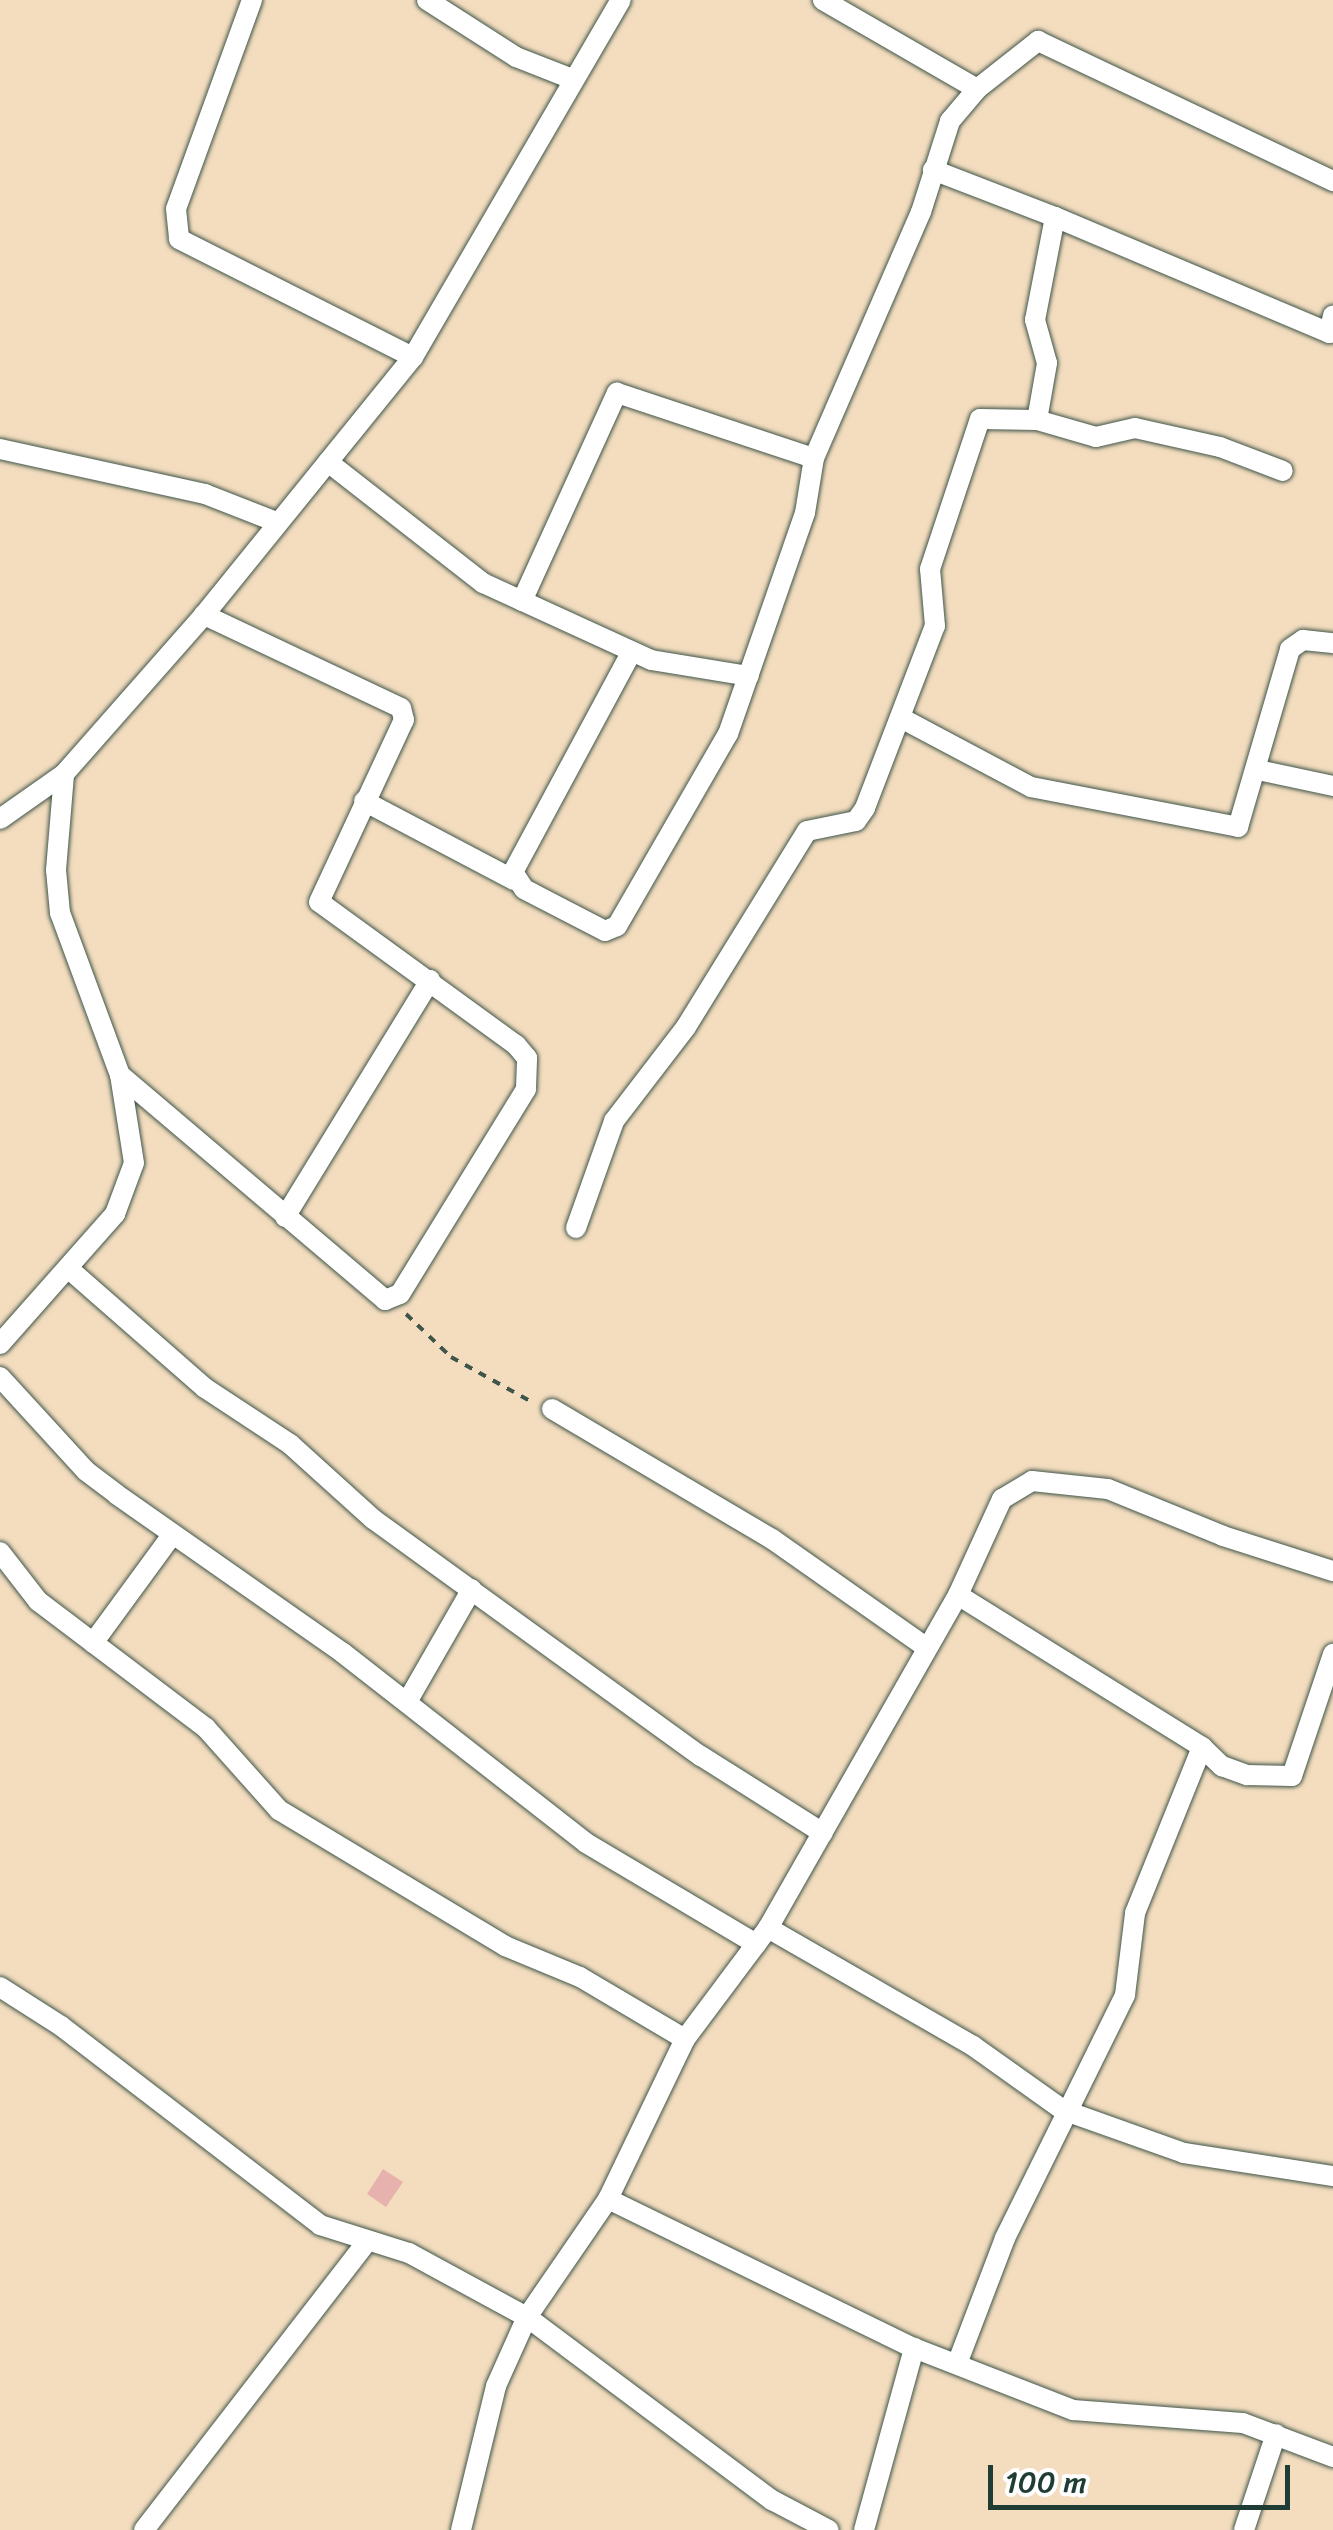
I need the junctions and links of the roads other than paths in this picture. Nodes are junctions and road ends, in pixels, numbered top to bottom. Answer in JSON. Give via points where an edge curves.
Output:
{"nodes":[{"id":1,"x":252,"y":0,"type":"edge"},
{"id":2,"x":426,"y":0,"type":"edge"},
{"id":3,"x":620,"y":0,"type":"edge"},
{"id":4,"x":823,"y":0,"type":"edge"},
{"id":5,"x":572,"y":79,"type":"junction"},
{"id":6,"x":976,"y":89,"type":"junction"},
{"id":7,"x":934,"y":170,"type":"junction"},
{"id":8,"x":1333,"y":181,"type":"edge"},
{"id":9,"x":1055,"y":217,"type":"junction"},
{"id":10,"x":1333,"y":316,"type":"edge"},
{"id":11,"x":413,"y":357,"type":"junction"},
{"id":12,"x":1037,"y":420,"type":"junction"},
{"id":13,"x":0,"y":449,"type":"edge"},
{"id":14,"x":814,"y":458,"type":"junction"},
{"id":15,"x":328,"y":462,"type":"junction"},
{"id":16,"x":1284,"y":471,"type":"dead end"},
{"id":17,"x":274,"y":521,"type":"junction"},
{"id":18,"x":522,"y":601,"type":"junction"},
{"id":19,"x":204,"y":616,"type":"junction"},
{"id":20,"x":1333,"y":643,"type":"edge"},
{"id":21,"x":632,"y":653,"type":"junction"},
{"id":22,"x":749,"y":676,"type":"junction"},
{"id":23,"x":902,"y":718,"type":"junction"},
{"id":24,"x":1258,"y":770,"type":"junction"},
{"id":25,"x":64,"y":774,"type":"junction"},
{"id":26,"x":1333,"y":786,"type":"edge"},
{"id":27,"x":364,"y":801,"type":"junction"},
{"id":28,"x":0,"y":819,"type":"edge"},
{"id":29,"x":514,"y":880,"type":"junction"},
{"id":30,"x":430,"y":980,"type":"junction"},
{"id":31,"x":120,"y":1075,"type":"junction"},
{"id":32,"x":285,"y":1217,"type":"junction"},
{"id":33,"x":576,"y":1228,"type":"dead end"},
{"id":34,"x":69,"y":1269,"type":"junction"},
{"id":35,"x":0,"y":1344,"type":"edge"},
{"id":36,"x":0,"y":1378,"type":"edge"},
{"id":37,"x":552,"y":1410,"type":"road end"},
{"id":38,"x":172,"y":1534,"type":"junction"},
{"id":39,"x":0,"y":1552,"type":"edge"},
{"id":40,"x":1333,"y":1572,"type":"edge"},
{"id":41,"x":472,"y":1589,"type":"junction"},
{"id":42,"x":958,"y":1595,"type":"junction"},
{"id":43,"x":94,"y":1643,"type":"junction"},
{"id":44,"x":927,"y":1648,"type":"junction"},
{"id":45,"x":1333,"y":1654,"type":"edge"},
{"id":46,"x":406,"y":1702,"type":"junction"},
{"id":47,"x":1202,"y":1747,"type":"junction"},
{"id":48,"x":823,"y":1833,"type":"junction"},
{"id":49,"x":762,"y":1936,"type":"junction"},
{"id":50,"x":0,"y":1987,"type":"edge"},
{"id":51,"x":685,"y":2039,"type":"junction"},
{"id":52,"x":1072,"y":2114,"type":"junction"},
{"id":53,"x":1333,"y":2176,"type":"edge"},
{"id":54,"x":608,"y":2199,"type":"junction"},
{"id":55,"x":367,"y":2241,"type":"junction"},
{"id":56,"x":527,"y":2316,"type":"junction"},
{"id":57,"x":914,"y":2348,"type":"junction"},
{"id":58,"x":957,"y":2364,"type":"junction"},
{"id":59,"x":1276,"y":2434,"type":"junction"},
{"id":60,"x":1333,"y":2458,"type":"edge"},
{"id":61,"x":144,"y":2530,"type":"edge"},
{"id":62,"x":461,"y":2530,"type":"edge"},
{"id":63,"x":830,"y":2530,"type":"edge"},
{"id":64,"x":864,"y":2530,"type":"edge"},
{"id":65,"x":1244,"y":2530,"type":"edge"}],
"edges":[{"from":1,"to":11,"type":"street","via":[[176,209],[179,239]]},
{"from":2,"to":5,"type":"street","via":[[516,57]]},
{"from":3,"to":5,"type":"street"},
{"from":4,"to":6,"type":"street"},
{"from":5,"to":11,"type":"street"},
{"from":6,"to":7,"type":"street","via":[[950,120]]},
{"from":6,"to":8,"type":"street","via":[[1038,41]]},
{"from":7,"to":9,"type":"street"},
{"from":7,"to":14,"type":"street"},
{"from":9,"to":10,"type":"street","via":[[1328,333]]},
{"from":9,"to":12,"type":"street","via":[[1034,320],[1047,363]]},
{"from":11,"to":15,"type":"street"},
{"from":12,"to":16,"type":"street","via":[[1096,437],[1135,428]]},
{"from":12,"to":23,"type":"street","via":[[986,416],[974,429],[930,569],[936,626]]},
{"from":13,"to":17,"type":"street","via":[[205,494]]},
{"from":14,"to":18,"type":"street","via":[[617,393]]},
{"from":14,"to":22,"type":"street","via":[[805,513]]},
{"from":15,"to":17,"type":"street"},
{"from":15,"to":18,"type":"street","via":[[458,566]]},
{"from":17,"to":19,"type":"street"},
{"from":18,"to":21,"type":"street"},
{"from":19,"to":25,"type":"street"},
{"from":19,"to":27,"type":"street","via":[[401,708],[404,720]]},
{"from":20,"to":24,"type":"street","via":[[1303,640],[1290,649]]},
{"from":21,"to":22,"type":"street"},
{"from":21,"to":29,"type":"street","via":[[518,856]]},
{"from":22,"to":29,"type":"street","via":[[714,762],[617,926],[594,930]]},
{"from":23,"to":24,"type":"street","via":[[1031,787],[1222,828],[1238,827]]},
{"from":23,"to":33,"type":"street","via":[[865,808],[856,820],[807,831],[686,1026],[626,1100]]},
{"from":24,"to":26,"type":"street"},
{"from":25,"to":28,"type":"street"},
{"from":25,"to":31,"type":"street","via":[[56,870],[60,913]]},
{"from":27,"to":29,"type":"street"},
{"from":27,"to":30,"type":"street","via":[[319,902]]},
{"from":30,"to":32,"type":"street"},
{"from":30,"to":32,"type":"street","via":[[516,1045],[529,1072],[526,1089],[393,1299],[379,1298]]},
{"from":31,"to":32,"type":"street"},
{"from":31,"to":34,"type":"street","via":[[134,1163],[130,1187]]},
{"from":34,"to":35,"type":"street"},
{"from":34,"to":41,"type":"street","via":[[205,1388],[290,1444],[373,1519]]},
{"from":36,"to":38,"type":"street","via":[[86,1471]]},
{"from":37,"to":44,"type":"street","via":[[772,1539]]},
{"from":38,"to":43,"type":"street"},
{"from":38,"to":46,"type":"street"},
{"from":39,"to":43,"type":"street","via":[[38,1601]]},
{"from":40,"to":42,"type":"street","via":[[1108,1488],[1032,1480],[1002,1499]]},
{"from":41,"to":46,"type":"street"},
{"from":41,"to":48,"type":"street","via":[[701,1756]]},
{"from":42,"to":44,"type":"street"},
{"from":42,"to":47,"type":"street"},
{"from":43,"to":51,"type":"street","via":[[206,1728],[279,1810],[505,1946],[580,1977]]},
{"from":44,"to":48,"type":"street"},
{"from":45,"to":47,"type":"street","via":[[1292,1776],[1247,1775],[1222,1766]]},
{"from":46,"to":49,"type":"street","via":[[586,1843]]},
{"from":47,"to":52,"type":"street","via":[[1134,1914],[1126,1995]]},
{"from":48,"to":49,"type":"street"},
{"from":49,"to":51,"type":"street"},
{"from":49,"to":52,"type":"street","via":[[974,2046]]},
{"from":50,"to":55,"type":"street","via":[[61,2026],[320,2225]]},
{"from":51,"to":54,"type":"street"},
{"from":52,"to":53,"type":"street","via":[[1184,2153]]},
{"from":52,"to":58,"type":"street","via":[[1005,2238]]},
{"from":54,"to":56,"type":"street"},
{"from":54,"to":57,"type":"street"},
{"from":55,"to":56,"type":"street","via":[[409,2252]]},
{"from":55,"to":61,"type":"street"},
{"from":56,"to":62,"type":"street","via":[[496,2386]]},
{"from":56,"to":63,"type":"street","via":[[772,2500]]},
{"from":57,"to":58,"type":"street"},
{"from":57,"to":64,"type":"street"},
{"from":58,"to":59,"type":"street","via":[[1074,2410],[1202,2416]]},
{"from":59,"to":60,"type":"street"},
{"from":59,"to":65,"type":"street"}]}
